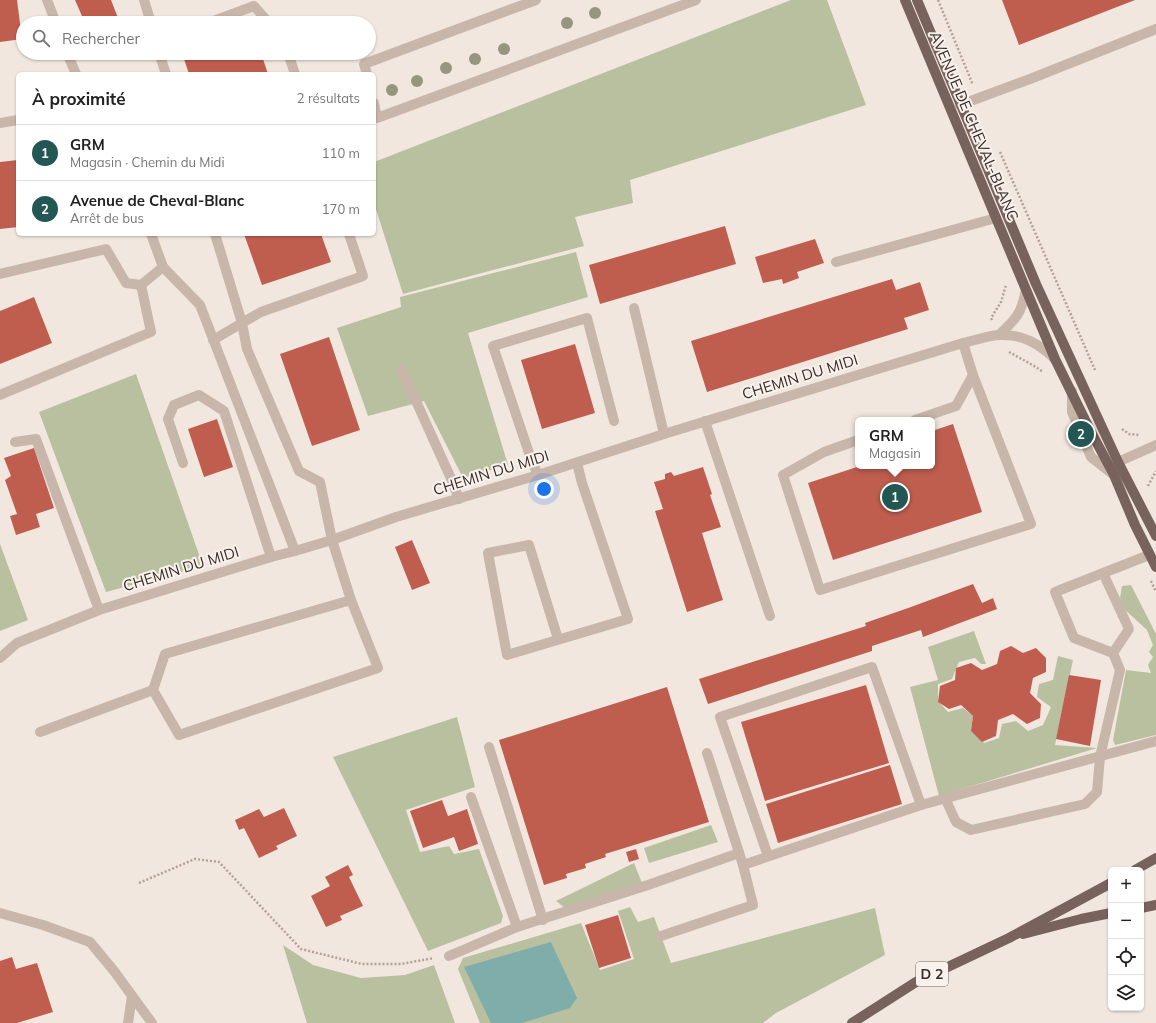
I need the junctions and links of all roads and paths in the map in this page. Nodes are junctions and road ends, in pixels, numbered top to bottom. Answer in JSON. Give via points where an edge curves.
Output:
{"nodes":[{"id":1,"x":46,"y":0,"type":"edge"},
{"id":2,"x":144,"y":0,"type":"edge"},
{"id":3,"x":536,"y":0,"type":"edge"},
{"id":4,"x":696,"y":0,"type":"edge"},
{"id":5,"x":905,"y":0,"type":"edge"},
{"id":6,"x":917,"y":0,"type":"edge"},
{"id":7,"x":938,"y":0,"type":"edge"},
{"id":8,"x":53,"y":16,"type":"edge"},
{"id":9,"x":149,"y":16,"type":"edge"},
{"id":10,"x":227,"y":16,"type":"edge"},
{"id":11,"x":263,"y":16,"type":"edge"},
{"id":12,"x":1156,"y":29,"type":"edge"},
{"id":13,"x":70,"y":60,"type":"edge"},
{"id":14,"x":161,"y":60,"type":"edge"},
{"id":15,"x":290,"y":60,"type":"edge"},
{"id":16,"x":375,"y":60,"type":"edge"},
{"id":17,"x":376,"y":60,"type":"edge"},
{"id":18,"x":75,"y":72,"type":"edge"},
{"id":19,"x":165,"y":72,"type":"edge"},
{"id":20,"x":294,"y":72,"type":"edge"},
{"id":21,"x":366,"y":72,"type":"edge"},
{"id":22,"x":978,"y":98,"type":"junction"},
{"id":23,"x":960,"y":105,"type":"junction"},
{"id":24,"x":376,"y":113,"type":"edge"},
{"id":25,"x":16,"y":120,"type":"edge"},
{"id":26,"x":0,"y":123,"type":"edge"},
{"id":27,"x":998,"y":146,"type":"dead end"},
{"id":28,"x":996,"y":218,"type":"junction"},
{"id":29,"x":152,"y":236,"type":"edge"},
{"id":30,"x":216,"y":236,"type":"edge"},
{"id":31,"x":350,"y":236,"type":"edge"},
{"id":32,"x":836,"y":262,"type":"dead end"},
{"id":33,"x":163,"y":267,"type":"junction"},
{"id":34,"x":0,"y":274,"type":"edge"},
{"id":35,"x":1003,"y":278,"type":"dead end"},
{"id":36,"x":141,"y":285,"type":"junction"},
{"id":37,"x":1026,"y":290,"type":"junction"},
{"id":38,"x":634,"y":308,"type":"dead end"},
{"id":39,"x":242,"y":323,"type":"junction"},
{"id":40,"x":999,"y":335,"type":"junction"},
{"id":41,"x":213,"y":340,"type":"junction"},
{"id":42,"x":963,"y":343,"type":"junction"},
{"id":43,"x":1055,"y":359,"type":"junction"},
{"id":44,"x":402,"y":370,"type":"dead end"},
{"id":45,"x":1095,"y":370,"type":"dead end"},
{"id":46,"x":973,"y":375,"type":"junction"},
{"id":47,"x":1046,"y":375,"type":"dead end"},
{"id":48,"x":0,"y":395,"type":"edge"},
{"id":49,"x":924,"y":417,"type":"edge"},
{"id":50,"x":614,"y":421,"type":"dead end"},
{"id":51,"x":705,"y":421,"type":"junction"},
{"id":52,"x":1121,"y":428,"type":"dead end"},
{"id":53,"x":664,"y":434,"type":"junction"},
{"id":54,"x":855,"y":441,"type":"edge"},
{"id":55,"x":15,"y":442,"type":"dead end"},
{"id":56,"x":1153,"y":447,"type":"edge"},
{"id":57,"x":1118,"y":462,"type":"junction"},
{"id":58,"x":183,"y":463,"type":"dead end"},
{"id":59,"x":577,"y":463,"type":"junction"},
{"id":60,"x":538,"y":475,"type":"junction"},
{"id":61,"x":459,"y":499,"type":"junction"},
{"id":62,"x":1156,"y":536,"type":"edge"},
{"id":63,"x":332,"y":540,"type":"junction"},
{"id":64,"x":295,"y":551,"type":"junction"},
{"id":65,"x":1149,"y":555,"type":"junction"},
{"id":66,"x":271,"y":557,"type":"junction"},
{"id":67,"x":1156,"y":567,"type":"edge"},
{"id":68,"x":1103,"y":573,"type":"junction"},
{"id":69,"x":351,"y":600,"type":"junction"},
{"id":70,"x":99,"y":610,"type":"junction"},
{"id":71,"x":770,"y":616,"type":"dead end"},
{"id":72,"x":558,"y":639,"type":"junction"},
{"id":73,"x":1113,"y":653,"type":"junction"},
{"id":74,"x":0,"y":658,"type":"edge"},
{"id":75,"x":153,"y":690,"type":"junction"},
{"id":76,"x":40,"y":732,"type":"dead end"},
{"id":77,"x":1156,"y":741,"type":"edge"},
{"id":78,"x":489,"y":747,"type":"dead end"},
{"id":79,"x":707,"y":753,"type":"dead end"},
{"id":80,"x":1100,"y":757,"type":"junction"},
{"id":81,"x":471,"y":797,"type":"dead end"},
{"id":82,"x":945,"y":798,"type":"junction"},
{"id":83,"x":921,"y":805,"type":"junction"},
{"id":84,"x":739,"y":853,"type":"junction"},
{"id":85,"x":768,"y":856,"type":"junction"},
{"id":86,"x":1156,"y":858,"type":"edge"},
{"id":87,"x":742,"y":865,"type":"junction"},
{"id":88,"x":1140,"y":867,"type":"edge"},
{"id":89,"x":139,"y":883,"type":"dead end"},
{"id":90,"x":1108,"y":885,"type":"edge"},
{"id":91,"x":1156,"y":905,"type":"edge"},
{"id":92,"x":1144,"y":907,"type":"edge"},
{"id":93,"x":0,"y":913,"type":"edge"},
{"id":94,"x":1108,"y":914,"type":"edge"},
{"id":95,"x":543,"y":920,"type":"junction"},
{"id":96,"x":517,"y":928,"type":"junction"},
{"id":97,"x":661,"y":936,"type":"dead end"},
{"id":98,"x":1009,"y":938,"type":"junction"},
{"id":99,"x":449,"y":956,"type":"joint"},
{"id":100,"x":132,"y":996,"type":"junction"},
{"id":101,"x":128,"y":1023,"type":"edge"},
{"id":102,"x":152,"y":1023,"type":"edge"},
{"id":103,"x":852,"y":1023,"type":"edge"}],
"edges":[{"from":1,"to":8,"type":"street"},
{"from":2,"to":9,"type":"street"},
{"from":3,"to":17,"type":"street"},
{"from":4,"to":24,"type":"street","via":[[377,118]]},
{"from":5,"to":28,"type":"main road","name":"AVENUE DE CHEVAL-BLANC"},
{"from":6,"to":23,"type":"main road","name":"AVENUE DE CHEVAL-BLANC"},
{"from":7,"to":22,"type":"path"},
{"from":10,"to":11,"type":"street","via":[[254,6]]},
{"from":12,"to":22,"type":"street"},
{"from":13,"to":18,"type":"street"},
{"from":14,"to":19,"type":"street"},
{"from":15,"to":20,"type":"street"},
{"from":16,"to":21,"type":"street","via":[[364,64]]},
{"from":22,"to":23,"type":"street"},
{"from":23,"to":57,"type":"main road","name":"AVENUE DE CHEVAL-BLANC","via":[[1036,284]]},
{"from":25,"to":26,"type":"street"},
{"from":27,"to":45,"type":"path"},
{"from":28,"to":32,"type":"street"},
{"from":28,"to":37,"type":"main road","name":"AVENUE DE CHEVAL-BLANC"},
{"from":29,"to":33,"type":"street"},
{"from":30,"to":39,"type":"street"},
{"from":31,"to":39,"type":"street","via":[[363,276],[261,312]]},
{"from":33,"to":36,"type":"street"},
{"from":33,"to":41,"type":"street","via":[[200,305]]},
{"from":34,"to":36,"type":"street","via":[[106,249],[126,283]]},
{"from":35,"to":40,"type":"path","via":[[1006,285],[1001,302],[991,318]]},
{"from":36,"to":48,"type":"street","via":[[151,332]]},
{"from":37,"to":40,"type":"street","via":[[1015,320]]},
{"from":37,"to":43,"type":"main road","name":"AVENUE DE CHEVAL-BLANC"},
{"from":38,"to":53,"type":"street"},
{"from":39,"to":41,"type":"street"},
{"from":39,"to":63,"type":"street","via":[[247,349],[300,470],[320,482]]},
{"from":40,"to":42,"type":"street","name":"CHEMIN DU MIDI"},
{"from":40,"to":43,"type":"street","name":"CHEMIN DU MIDI","via":[[1019,336],[1032,341]]},
{"from":40,"to":47,"type":"path","via":[[1007,351]]},
{"from":41,"to":64,"type":"street"},
{"from":42,"to":46,"type":"street"},
{"from":42,"to":51,"type":"street","name":"CHEMIN DU MIDI"},
{"from":43,"to":65,"type":"main road","name":"AVENUE DE CHEVAL-BLANC","via":[[1114,475]]},
{"from":44,"to":61,"type":"street"},
{"from":46,"to":49,"type":"street","via":[[956,406]]},
{"from":46,"to":54,"type":"street","via":[[1031,524],[820,590],[783,475],[824,452]]},
{"from":50,"to":60,"type":"street","via":[[587,318],[493,346],[530,459]]},
{"from":51,"to":53,"type":"street","name":"CHEMIN DU MIDI"},
{"from":51,"to":71,"type":"street"},
{"from":52,"to":56,"type":"path","via":[[1129,434],[1146,437]]},
{"from":53,"to":59,"type":"street","name":"CHEMIN DU MIDI"},
{"from":55,"to":70,"type":"street","via":[[36,439]]},
{"from":56,"to":57,"type":"street"},
{"from":57,"to":62,"type":"main road","name":"AVENUE DE CHEVAL-BLANC"},
{"from":58,"to":66,"type":"street","via":[[168,419],[174,405],[199,395],[224,411]]},
{"from":59,"to":60,"type":"street","name":"CHEMIN DU MIDI"},
{"from":59,"to":72,"type":"street","via":[[628,618]]},
{"from":60,"to":61,"type":"street","name":"CHEMIN DU MIDI"},
{"from":61,"to":63,"type":"street","name":"CHEMIN DU MIDI","via":[[396,517]]},
{"from":63,"to":64,"type":"street","name":"CHEMIN DU MIDI"},
{"from":63,"to":69,"type":"street"},
{"from":64,"to":66,"type":"street","name":"CHEMIN DU MIDI"},
{"from":65,"to":67,"type":"main road","name":"AVENUE DE CHEVAL-BLANC"},
{"from":65,"to":68,"type":"street"},
{"from":66,"to":70,"type":"street","name":"CHEMIN DU MIDI"},
{"from":68,"to":73,"type":"street","via":[[1129,629]]},
{"from":68,"to":73,"type":"street","via":[[1055,592],[1074,638]]},
{"from":69,"to":75,"type":"street","via":[[165,654]]},
{"from":69,"to":75,"type":"street","via":[[378,668],[179,735]]},
{"from":70,"to":74,"type":"street","name":"CHEMIN DU MIDI","via":[[17,643]]},
{"from":72,"to":72,"type":"street","via":[[507,655],[488,553],[529,545]]},
{"from":73,"to":80,"type":"street","via":[[1120,670]]},
{"from":75,"to":76,"type":"street"},
{"from":77,"to":80,"type":"street"},
{"from":78,"to":95,"type":"street"},
{"from":79,"to":84,"type":"street"},
{"from":80,"to":82,"type":"street"},
{"from":80,"to":82,"type":"street","via":[[1097,792],[1085,804],[972,830],[956,822]]},
{"from":81,"to":96,"type":"street"},
{"from":82,"to":83,"type":"street"},
{"from":83,"to":85,"type":"street"},
{"from":83,"to":85,"type":"street","via":[[872,667],[720,717]]},
{"from":84,"to":87,"type":"street"},
{"from":84,"to":95,"type":"street"},
{"from":85,"to":87,"type":"street"},
{"from":86,"to":88,"type":"main road"},
{"from":87,"to":97,"type":"street","via":[[753,905]]},
{"from":89,"to":99,"type":"path","via":[[195,860],[219,862],[301,949],[362,964],[401,964]]},
{"from":90,"to":98,"type":"main road","number":"D 2"},
{"from":91,"to":92,"type":"main road"},
{"from":93,"to":100,"type":"street","via":[[90,942]]},
{"from":94,"to":98,"type":"main road","number":"D 2"},
{"from":95,"to":96,"type":"street"},
{"from":96,"to":99,"type":"street"},
{"from":98,"to":103,"type":"main road","number":"D 2","via":[[916,982]]},
{"from":100,"to":101,"type":"street"},
{"from":100,"to":102,"type":"street"}]}
